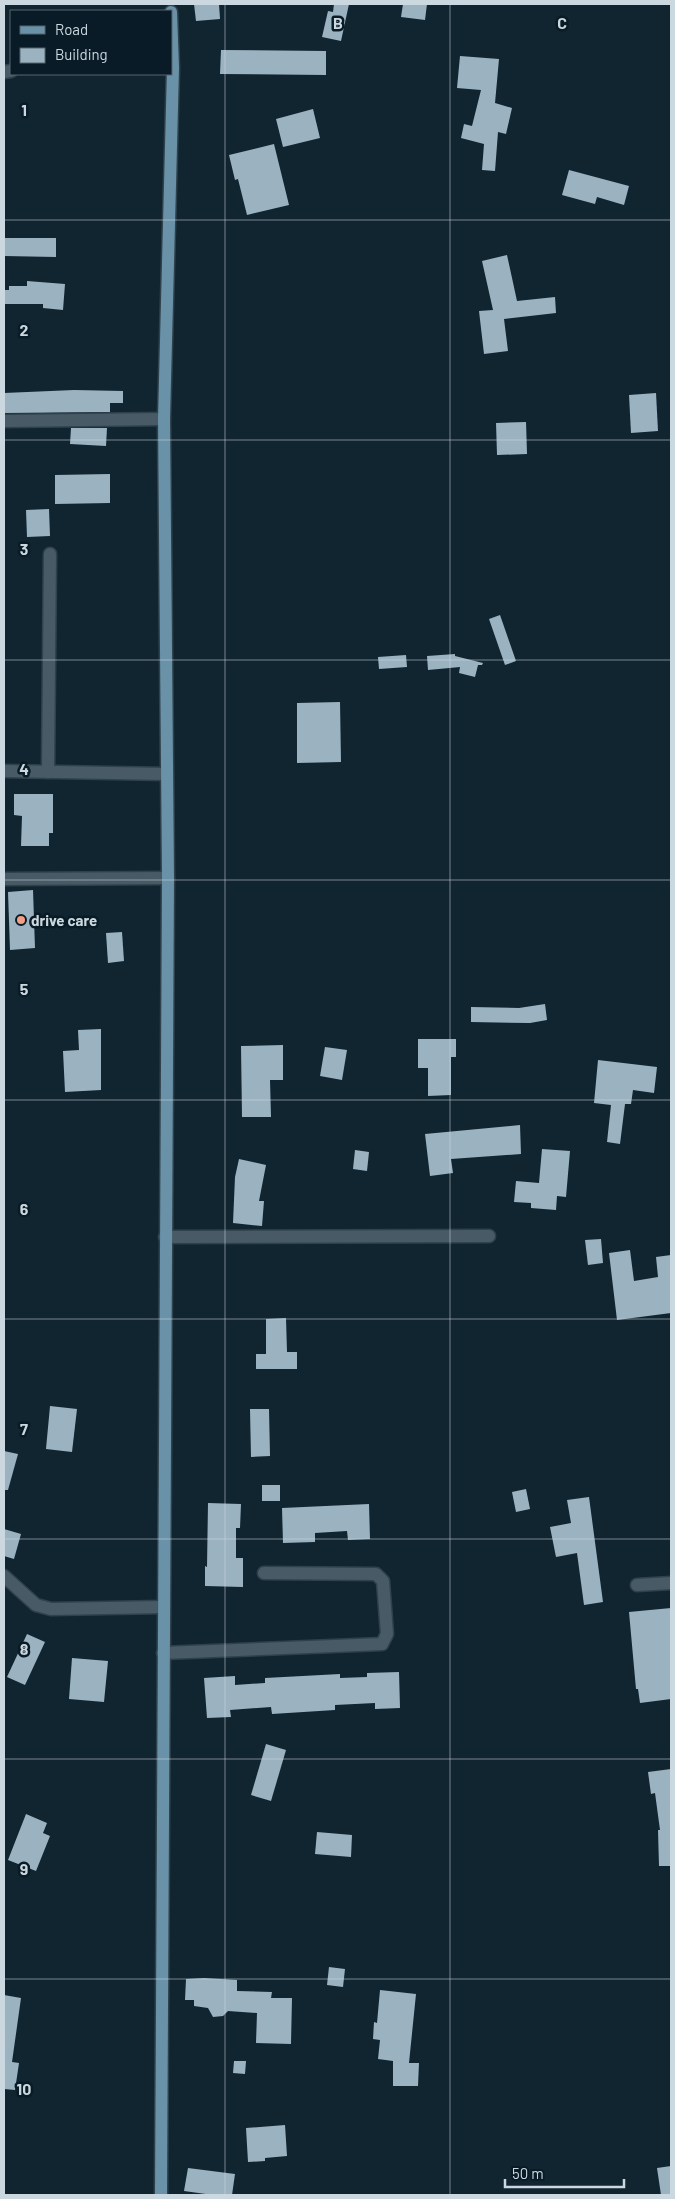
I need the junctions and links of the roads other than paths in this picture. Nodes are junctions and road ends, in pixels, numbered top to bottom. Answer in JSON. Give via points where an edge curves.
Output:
{"nodes":[{"id":1,"x":172,"y":30,"type":"edge"},
{"id":2,"x":164,"y":419,"type":"junction"},
{"id":3,"x":4,"y":421,"type":"edge"},
{"id":4,"x":50,"y":554,"type":"dead end"},
{"id":5,"x":4,"y":772,"type":"edge"},
{"id":6,"x":48,"y":772,"type":"junction"},
{"id":7,"x":166,"y":774,"type":"junction"},
{"id":8,"x":168,"y":878,"type":"junction"},
{"id":9,"x":4,"y":879,"type":"edge"},
{"id":10,"x":165,"y":1236,"type":"junction"},
{"id":11,"x":489,"y":1236,"type":"dead end"},
{"id":12,"x":264,"y":1573,"type":"dead end"},
{"id":13,"x":4,"y":1576,"type":"edge"},
{"id":14,"x":671,"y":1583,"type":"edge"},
{"id":15,"x":637,"y":1585,"type":"dead end"},
{"id":16,"x":163,"y":1607,"type":"junction"},
{"id":17,"x":163,"y":1653,"type":"junction"},
{"id":18,"x":161,"y":2195,"type":"edge"}],
"edges":[{"from":1,"to":2,"type":"main road","via":[[174,68]]},
{"from":2,"to":3,"type":"street"},
{"from":2,"to":7,"type":"main road"},
{"from":4,"to":6,"type":"street"},
{"from":5,"to":6,"type":"street"},
{"from":6,"to":7,"type":"street"},
{"from":7,"to":8,"type":"main road"},
{"from":8,"to":9,"type":"street"},
{"from":8,"to":10,"type":"main road"},
{"from":10,"to":11,"type":"street"},
{"from":10,"to":16,"type":"main road"},
{"from":12,"to":17,"type":"street","via":[[376,1574],[384,1581],[388,1634],[382,1644]]},
{"from":13,"to":16,"type":"street","via":[[36,1605],[51,1609]]},
{"from":14,"to":15,"type":"street"},
{"from":16,"to":17,"type":"main road"},
{"from":17,"to":18,"type":"main road"}]}
